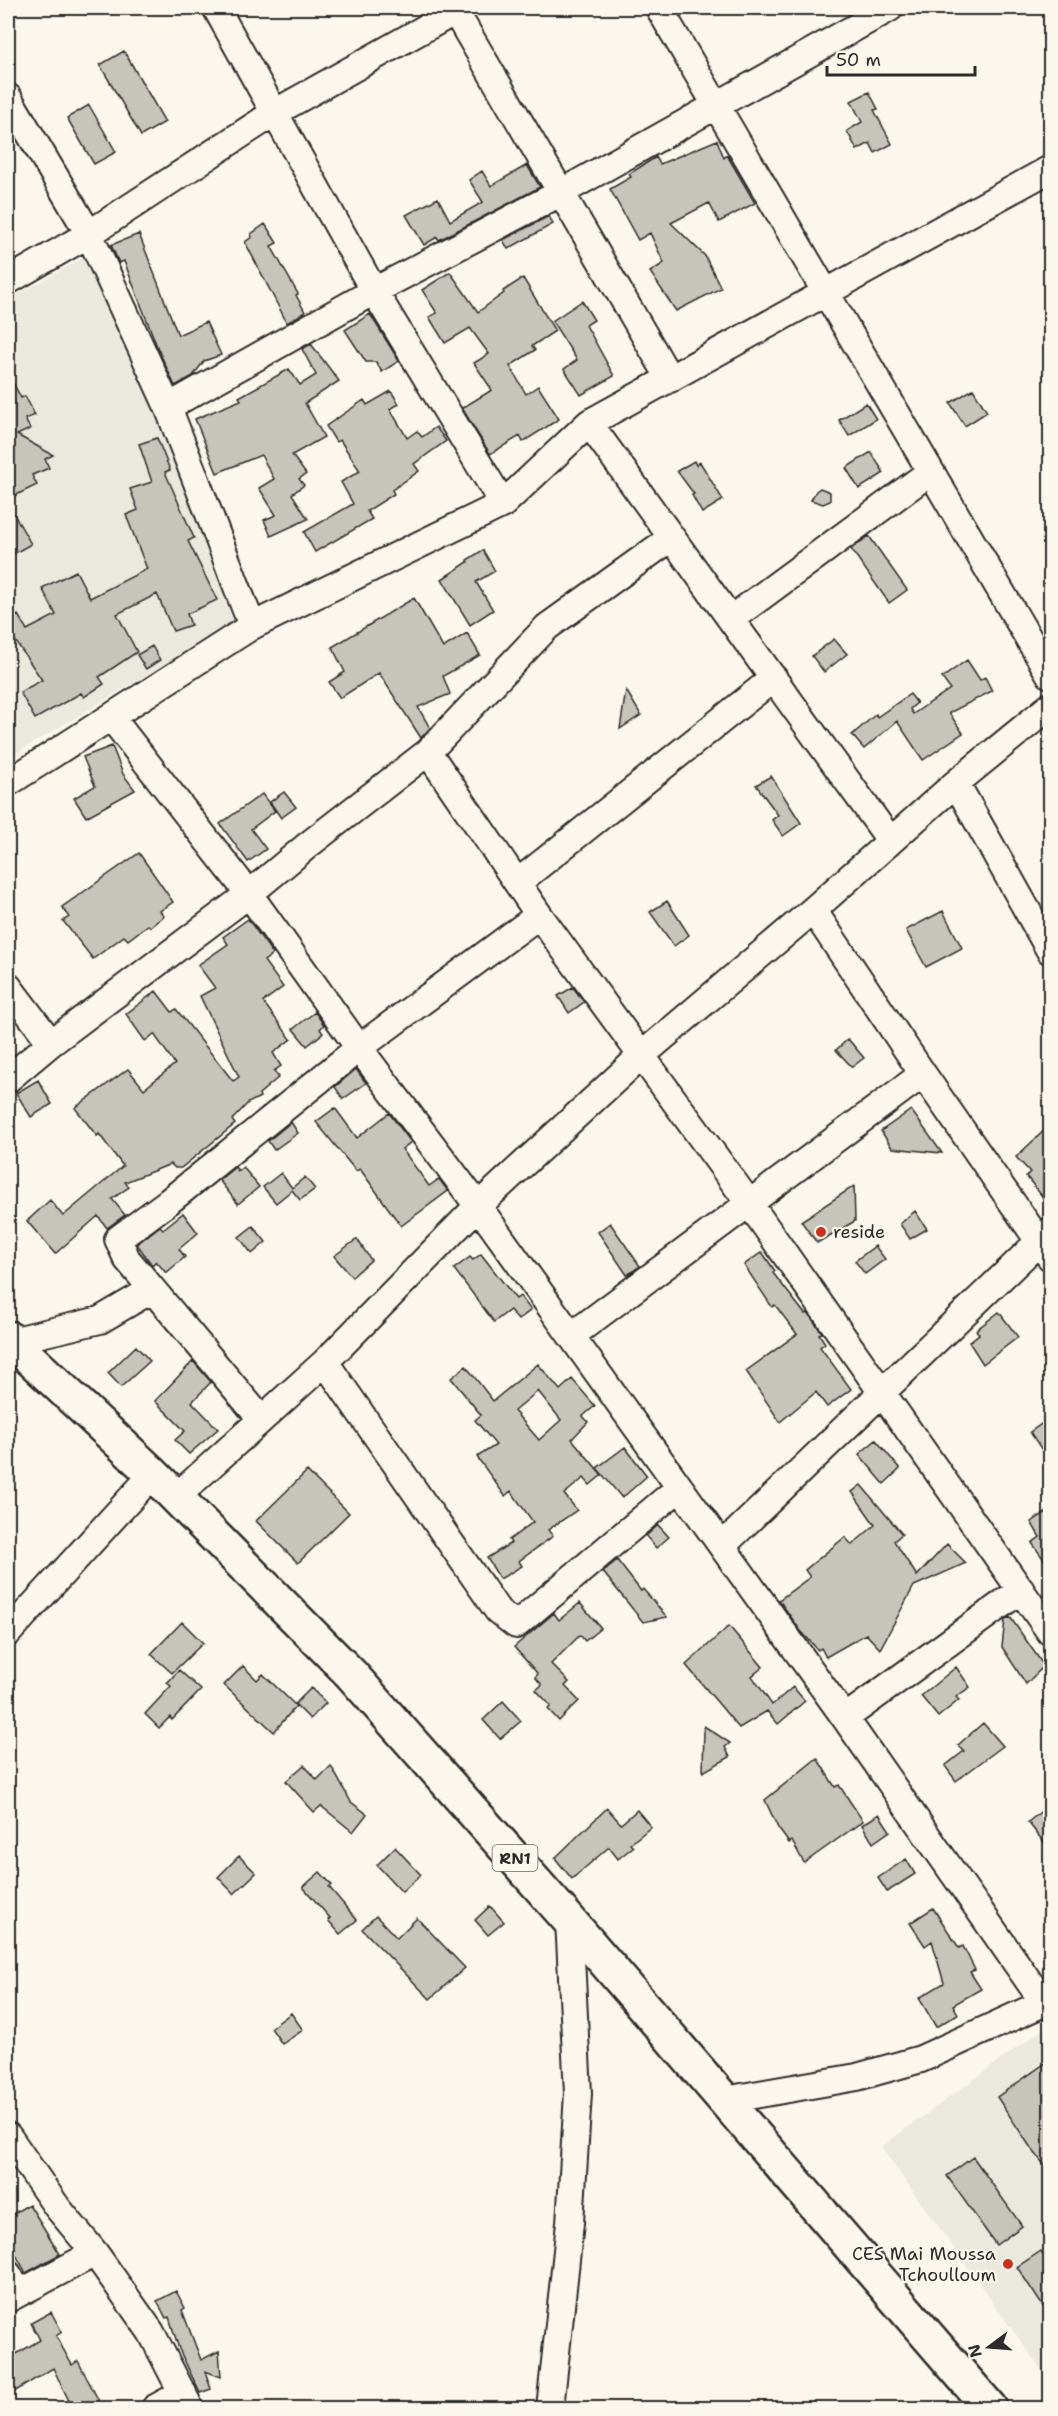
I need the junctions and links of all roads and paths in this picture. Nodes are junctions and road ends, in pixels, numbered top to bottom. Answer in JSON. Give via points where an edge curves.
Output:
{"nodes":[{"id":1,"x":216,"y":8,"type":"edge"},
{"id":2,"x":659,"y":8,"type":"edge"},
{"id":3,"x":890,"y":8,"type":"edge"},
{"id":4,"x":458,"y":9,"type":"edge"},
{"id":5,"x":8,"y":97,"type":"edge"},
{"id":6,"x":717,"y":104,"type":"junction"},
{"id":7,"x":274,"y":113,"type":"junction"},
{"id":8,"x":1050,"y":169,"type":"edge"},
{"id":9,"x":562,"y":192,"type":"junction"},
{"id":10,"x":89,"y":234,"type":"junction"},
{"id":11,"x":8,"y":281,"type":"edge"},
{"id":12,"x":374,"y":291,"type":"junction"},
{"id":13,"x":825,"y":293,"type":"junction"},
{"id":14,"x":670,"y":379,"type":"junction"},
{"id":15,"x":168,"y":407,"type":"junction"},
{"id":16,"x":589,"y":423,"type":"junction"},
{"id":17,"x":930,"y":472,"type":"junction"},
{"id":18,"x":503,"y":504,"type":"junction"},
{"id":19,"x":671,"y":538,"type":"junction"},
{"id":20,"x":731,"y":619,"type":"junction"},
{"id":21,"x":252,"y":626,"type":"junction"},
{"id":22,"x":1050,"y":675,"type":"edge"},
{"id":23,"x":774,"y":678,"type":"junction"},
{"id":24,"x":1050,"y":706,"type":"edge"},
{"id":25,"x":111,"y":717,"type":"junction"},
{"id":26,"x":428,"y":752,"type":"junction"},
{"id":27,"x":8,"y":783,"type":"edge"},
{"id":28,"x":956,"y":783,"type":"junction"},
{"id":29,"x":890,"y":840,"type":"junction"},
{"id":30,"x":517,"y":883,"type":"junction"},
{"id":31,"x":249,"y":894,"type":"junction"},
{"id":32,"x":813,"y":910,"type":"junction"},
{"id":33,"x":539,"y":915,"type":"junction"},
{"id":34,"x":1050,"y":951,"type":"edge"},
{"id":35,"x":8,"y":986,"type":"edge"},
{"id":36,"x":51,"y":1044,"type":"junction"},
{"id":37,"x":359,"y":1048,"type":"junction"},
{"id":38,"x":642,"y":1055,"type":"junction"},
{"id":39,"x":923,"y":1074,"type":"junction"},
{"id":40,"x":8,"y":1079,"type":"edge"},
{"id":41,"x":749,"y":1203,"type":"junction"},
{"id":42,"x":478,"y":1206,"type":"junction"},
{"id":43,"x":1047,"y":1243,"type":"edge"},
{"id":44,"x":151,"y":1290,"type":"junction"},
{"id":45,"x":571,"y":1336,"type":"junction"},
{"id":46,"x":9,"y":1340,"type":"edge"},
{"id":47,"x":325,"y":1362,"type":"junction"},
{"id":48,"x":884,"y":1392,"type":"junction"},
{"id":49,"x":261,"y":1419,"type":"junction"},
{"id":50,"x":153,"y":1474,"type":"junction"},
{"id":51,"x":679,"y":1488,"type":"junction"},
{"id":52,"x":176,"y":1497,"type":"junction"},
{"id":53,"x":722,"y":1546,"type":"junction"},
{"id":54,"x":1021,"y":1590,"type":"junction"},
{"id":55,"x":1050,"y":1632,"type":"edge"},
{"id":56,"x":8,"y":1633,"type":"edge"},
{"id":57,"x":845,"y":1718,"type":"junction"},
{"id":58,"x":569,"y":1920,"type":"junction"},
{"id":59,"x":1047,"y":2002,"type":"edge"},
{"id":60,"x":724,"y":2100,"type":"junction"},
{"id":61,"x":8,"y":2136,"type":"edge"},
{"id":62,"x":95,"y":2253,"type":"junction"},
{"id":63,"x":11,"y":2289,"type":"edge"},
{"id":64,"x":186,"y":2401,"type":"edge"},
{"id":65,"x":156,"y":2409,"type":"edge"},
{"id":66,"x":550,"y":2409,"type":"edge"},
{"id":67,"x":990,"y":2409,"type":"edge"}],
"edges":[{"from":1,"to":7,"type":"street"},
{"from":2,"to":6,"type":"street"},
{"from":3,"to":6,"type":"street"},
{"from":4,"to":7,"type":"street"},
{"from":4,"to":9,"type":"street"},
{"from":5,"to":10,"type":"street"},
{"from":6,"to":9,"type":"street"},
{"from":6,"to":13,"type":"street"},
{"from":7,"to":10,"type":"street"},
{"from":7,"to":12,"type":"street"},
{"from":8,"to":13,"type":"street"},
{"from":9,"to":12,"type":"street"},
{"from":9,"to":14,"type":"street"},
{"from":10,"to":11,"type":"street"},
{"from":10,"to":15,"type":"street"},
{"from":12,"to":15,"type":"street"},
{"from":12,"to":18,"type":"street"},
{"from":13,"to":14,"type":"street"},
{"from":13,"to":17,"type":"street"},
{"from":14,"to":16,"type":"street"},
{"from":15,"to":21,"type":"street"},
{"from":16,"to":18,"type":"street"},
{"from":16,"to":19,"type":"street"},
{"from":17,"to":20,"type":"street"},
{"from":17,"to":22,"type":"street"},
{"from":18,"to":21,"type":"street"},
{"from":19,"to":20,"type":"street"},
{"from":19,"to":26,"type":"street","via":[[547,627]]},
{"from":20,"to":23,"type":"street"},
{"from":21,"to":25,"type":"street"},
{"from":23,"to":29,"type":"street"},
{"from":23,"to":30,"type":"street"},
{"from":24,"to":28,"type":"street"},
{"from":25,"to":27,"type":"street"},
{"from":25,"to":31,"type":"street"},
{"from":26,"to":30,"type":"street"},
{"from":26,"to":31,"type":"street"},
{"from":28,"to":29,"type":"street"},
{"from":28,"to":34,"type":"street"},
{"from":29,"to":32,"type":"street"},
{"from":30,"to":33,"type":"street"},
{"from":31,"to":36,"type":"street"},
{"from":31,"to":37,"type":"street"},
{"from":32,"to":38,"type":"street"},
{"from":32,"to":39,"type":"street"},
{"from":33,"to":37,"type":"street"},
{"from":33,"to":38,"type":"street"},
{"from":35,"to":36,"type":"street"},
{"from":36,"to":40,"type":"street"},
{"from":37,"to":42,"type":"street"},
{"from":37,"to":44,"type":"street","via":[[117,1239],[126,1259]]},
{"from":38,"to":41,"type":"street"},
{"from":38,"to":42,"type":"street"},
{"from":39,"to":41,"type":"street"},
{"from":39,"to":43,"type":"street"},
{"from":41,"to":45,"type":"street"},
{"from":41,"to":48,"type":"street"},
{"from":42,"to":45,"type":"street"},
{"from":42,"to":47,"type":"street"},
{"from":43,"to":48,"type":"street"},
{"from":44,"to":46,"type":"street","via":[[100,1320]]},
{"from":44,"to":49,"type":"street"},
{"from":45,"to":51,"type":"street"},
{"from":46,"to":50,"type":"highway","number":"RN1"},
{"from":47,"to":49,"type":"street"},
{"from":47,"to":51,"type":"street","via":[[498,1611],[516,1625]]},
{"from":48,"to":53,"type":"street"},
{"from":48,"to":54,"type":"street"},
{"from":49,"to":52,"type":"street"},
{"from":50,"to":52,"type":"highway","number":"RN1"},
{"from":50,"to":56,"type":"street"},
{"from":51,"to":53,"type":"street"},
{"from":52,"to":58,"type":"highway","number":"RN1","via":[[351,1674]]},
{"from":53,"to":57,"type":"street"},
{"from":54,"to":55,"type":"street"},
{"from":54,"to":57,"type":"street"},
{"from":57,"to":59,"type":"street"},
{"from":58,"to":60,"type":"highway","number":"RN1"},
{"from":58,"to":66,"type":"street","via":[[578,2093],[570,2223]]},
{"from":59,"to":60,"type":"street","via":[[921,2059],[857,2077]]},
{"from":60,"to":67,"type":"highway","number":"RN1"},
{"from":61,"to":62,"type":"street","via":[[57,2207]]},
{"from":62,"to":63,"type":"street"},
{"from":62,"to":64,"type":"street","via":[[151,2331]]},
{"from":64,"to":65,"type":"street"}]}
